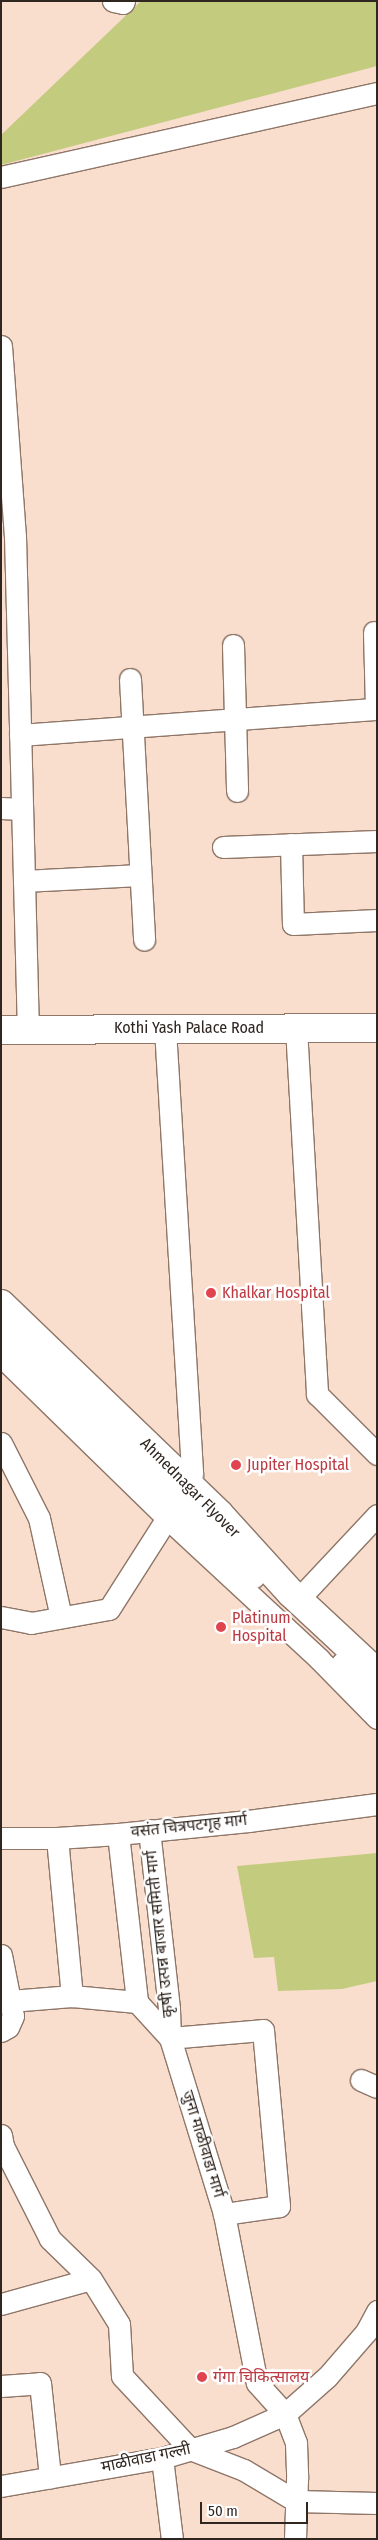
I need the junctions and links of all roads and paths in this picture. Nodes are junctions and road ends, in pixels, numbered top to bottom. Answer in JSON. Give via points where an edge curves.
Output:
{"nodes":[{"id":1,"x":113,"y":1,"type":"edge"},
{"id":2,"x":124,"y":1,"type":"edge"},
{"id":3,"x":377,"y":93,"type":"edge"},
{"id":4,"x":1,"y":177,"type":"edge"},
{"id":5,"x":1,"y":346,"type":"edge"},
{"id":6,"x":8,"y":537,"type":"edge"},
{"id":7,"x":374,"y":632,"type":"dead end"},
{"id":8,"x":233,"y":645,"type":"dead end"},
{"id":9,"x":130,"y":679,"type":"dead end"},
{"id":10,"x":376,"y":709,"type":"edge"},
{"id":11,"x":235,"y":719,"type":"junction"},
{"id":12,"x":131,"y":726,"type":"junction"},
{"id":13,"x":20,"y":735,"type":"junction"},
{"id":14,"x":237,"y":792,"type":"dead end"},
{"id":15,"x":1,"y":808,"type":"edge"},
{"id":16,"x":22,"y":809,"type":"junction"},
{"id":17,"x":377,"y":841,"type":"edge"},
{"id":18,"x":291,"y":844,"type":"junction"},
{"id":19,"x":223,"y":847,"type":"dead end"},
{"id":20,"x":139,"y":875,"type":"junction"},
{"id":21,"x":24,"y":881,"type":"junction"},
{"id":22,"x":377,"y":920,"type":"edge"},
{"id":23,"x":144,"y":940,"type":"dead end"},
{"id":24,"x":165,"y":1028,"type":"junction"},
{"id":25,"x":296,"y":1028,"type":"junction"},
{"id":26,"x":377,"y":1028,"type":"edge"},
{"id":27,"x":28,"y":1029,"type":"junction"},
{"id":28,"x":1,"y":1030,"type":"edge"},
{"id":29,"x":1,"y":1290,"type":"edge"},
{"id":30,"x":1,"y":1304,"type":"edge"},
{"id":31,"x":1,"y":1336,"type":"edge"},
{"id":32,"x":1,"y":1356,"type":"edge"},
{"id":33,"x":1,"y":1443,"type":"edge"},
{"id":34,"x":377,"y":1454,"type":"edge"},
{"id":35,"x":192,"y":1474,"type":"junction"},
{"id":36,"x":377,"y":1515,"type":"edge"},
{"id":37,"x":167,"y":1518,"type":"junction"},
{"id":38,"x":306,"y":1591,"type":"junction"},
{"id":39,"x":1,"y":1616,"type":"edge"},
{"id":40,"x":61,"y":1618,"type":"junction"},
{"id":41,"x":377,"y":1656,"type":"edge"},
{"id":42,"x":377,"y":1673,"type":"edge"},
{"id":43,"x":377,"y":1696,"type":"edge"},
{"id":44,"x":377,"y":1718,"type":"edge"},
{"id":45,"x":377,"y":1804,"type":"edge"},
{"id":46,"x":149,"y":1830,"type":"junction"},
{"id":47,"x":118,"y":1834,"type":"junction"},
{"id":48,"x":1,"y":1838,"type":"edge"},
{"id":49,"x":57,"y":1838,"type":"junction"},
{"id":50,"x":1,"y":1955,"type":"edge"},
{"id":51,"x":72,"y":1996,"type":"junction"},
{"id":52,"x":10,"y":2001,"type":"junction"},
{"id":53,"x":136,"y":2002,"type":"junction"},
{"id":54,"x":1,"y":2031,"type":"edge"},
{"id":55,"x":170,"y":2038,"type":"junction"},
{"id":56,"x":1,"y":2135,"type":"edge"},
{"id":57,"x":224,"y":2214,"type":"junction"},
{"id":58,"x":91,"y":2279,"type":"junction"},
{"id":59,"x":1,"y":2304,"type":"edge"},
{"id":60,"x":377,"y":2311,"type":"edge"},
{"id":61,"x":1,"y":2386,"type":"edge"},
{"id":62,"x":285,"y":2414,"type":"junction"},
{"id":63,"x":190,"y":2449,"type":"junction"},
{"id":64,"x":162,"y":2458,"type":"junction"},
{"id":65,"x":50,"y":2477,"type":"junction"},
{"id":66,"x":1,"y":2486,"type":"edge"},
{"id":67,"x":296,"y":2501,"type":"junction"},
{"id":68,"x":377,"y":2503,"type":"edge"},
{"id":69,"x":172,"y":2539,"type":"edge"},
{"id":70,"x":295,"y":2539,"type":"edge"}],
"edges":[{"from":1,"to":2,"type":"street"},
{"from":3,"to":4,"type":"street"},
{"from":5,"to":6,"type":"street"},
{"from":6,"to":13,"type":"street"},
{"from":7,"to":10,"type":"street"},
{"from":8,"to":11,"type":"street"},
{"from":9,"to":12,"type":"street"},
{"from":10,"to":11,"type":"street"},
{"from":11,"to":12,"type":"street"},
{"from":11,"to":14,"type":"street"},
{"from":12,"to":13,"type":"street"},
{"from":12,"to":20,"type":"street"},
{"from":13,"to":16,"type":"street"},
{"from":15,"to":16,"type":"street"},
{"from":16,"to":21,"type":"street"},
{"from":17,"to":18,"type":"street"},
{"from":18,"to":19,"type":"street"},
{"from":18,"to":22,"type":"street","via":[[293,924]]},
{"from":20,"to":21,"type":"street"},
{"from":20,"to":23,"type":"street"},
{"from":21,"to":27,"type":"street"},
{"from":24,"to":25,"type":"main road","name":"Kothi Yash Palace Road"},
{"from":24,"to":27,"type":"main road","name":"Kothi Yash Palace Road"},
{"from":24,"to":35,"type":"street"},
{"from":25,"to":26,"type":"main road","name":"Kothi Yash Palace Road"},
{"from":25,"to":34,"type":"street","via":[[317,1394]]},
{"from":27,"to":28,"type":"main road","name":"Kothi Yash Palace Road"},
{"from":29,"to":35,"type":"street","via":[[150,1430]]},
{"from":30,"to":42,"type":"main road","name":"Ahmednagar Flyover","via":[[219,1514],[291,1593]]},
{"from":31,"to":43,"type":"main road","name":"Ahmednagar Flyover"},
{"from":32,"to":37,"type":"street"},
{"from":33,"to":40,"type":"street","via":[[39,1518]]},
{"from":35,"to":38,"type":"street"},
{"from":36,"to":38,"type":"street"},
{"from":37,"to":40,"type":"street","via":[[109,1609]]},
{"from":37,"to":44,"type":"street"},
{"from":38,"to":41,"type":"street"},
{"from":39,"to":40,"type":"street","via":[[30,1623]]},
{"from":45,"to":46,"type":"street","name":"वसंत चित्रपटगृह मार्ग"},
{"from":46,"to":47,"type":"street","name":"वसंत चित्रपटगृह मार्ग"},
{"from":46,"to":55,"type":"street","name":"कृषी उत्पन्न बाजार समिती मार्ग"},
{"from":47,"to":49,"type":"street","name":"वसंत चित्रपटगृह मार्ग"},
{"from":47,"to":53,"type":"street"},
{"from":48,"to":49,"type":"street","name":"वसंत चित्रपटगृह मार्ग"},
{"from":49,"to":51,"type":"street"},
{"from":50,"to":52,"type":"street"},
{"from":51,"to":52,"type":"street"},
{"from":51,"to":53,"type":"street"},
{"from":52,"to":54,"type":"street","via":[[13,2016],[8,2027]]},
{"from":53,"to":55,"type":"street","name":"जुना माळीवाडा मार्ग"},
{"from":55,"to":57,"type":"street","name":"जुना माळीवाडा मार्ग"},
{"from":55,"to":57,"type":"street","via":[[263,2030],[279,2206]]},
{"from":56,"to":58,"type":"street","via":[[3,2146],[50,2239]]},
{"from":57,"to":62,"type":"street","name":"जुना माळीवाडा मार्ग","via":[[257,2383]]},
{"from":58,"to":59,"type":"street"},
{"from":58,"to":63,"type":"street","via":[[118,2324],[122,2376]]},
{"from":60,"to":62,"type":"street","name":"माळीवाडा गल्ली","via":[[366,2332],[327,2377]]},
{"from":61,"to":65,"type":"street","via":[[40,2383]]},
{"from":62,"to":63,"type":"street","name":"माळीवाडा गल्ली","via":[[233,2437]]},
{"from":62,"to":67,"type":"street","via":[[296,2443]]},
{"from":63,"to":64,"type":"street","name":"माळीवाडा गल्ली"},
{"from":63,"to":67,"type":"street","via":[[244,2470]]},
{"from":64,"to":65,"type":"street","name":"माळीवाडा गल्ली"},
{"from":64,"to":69,"type":"street"},
{"from":65,"to":66,"type":"street","name":"माळीवाडा गल्ली"},
{"from":67,"to":68,"type":"street"},
{"from":67,"to":70,"type":"street"}]}
